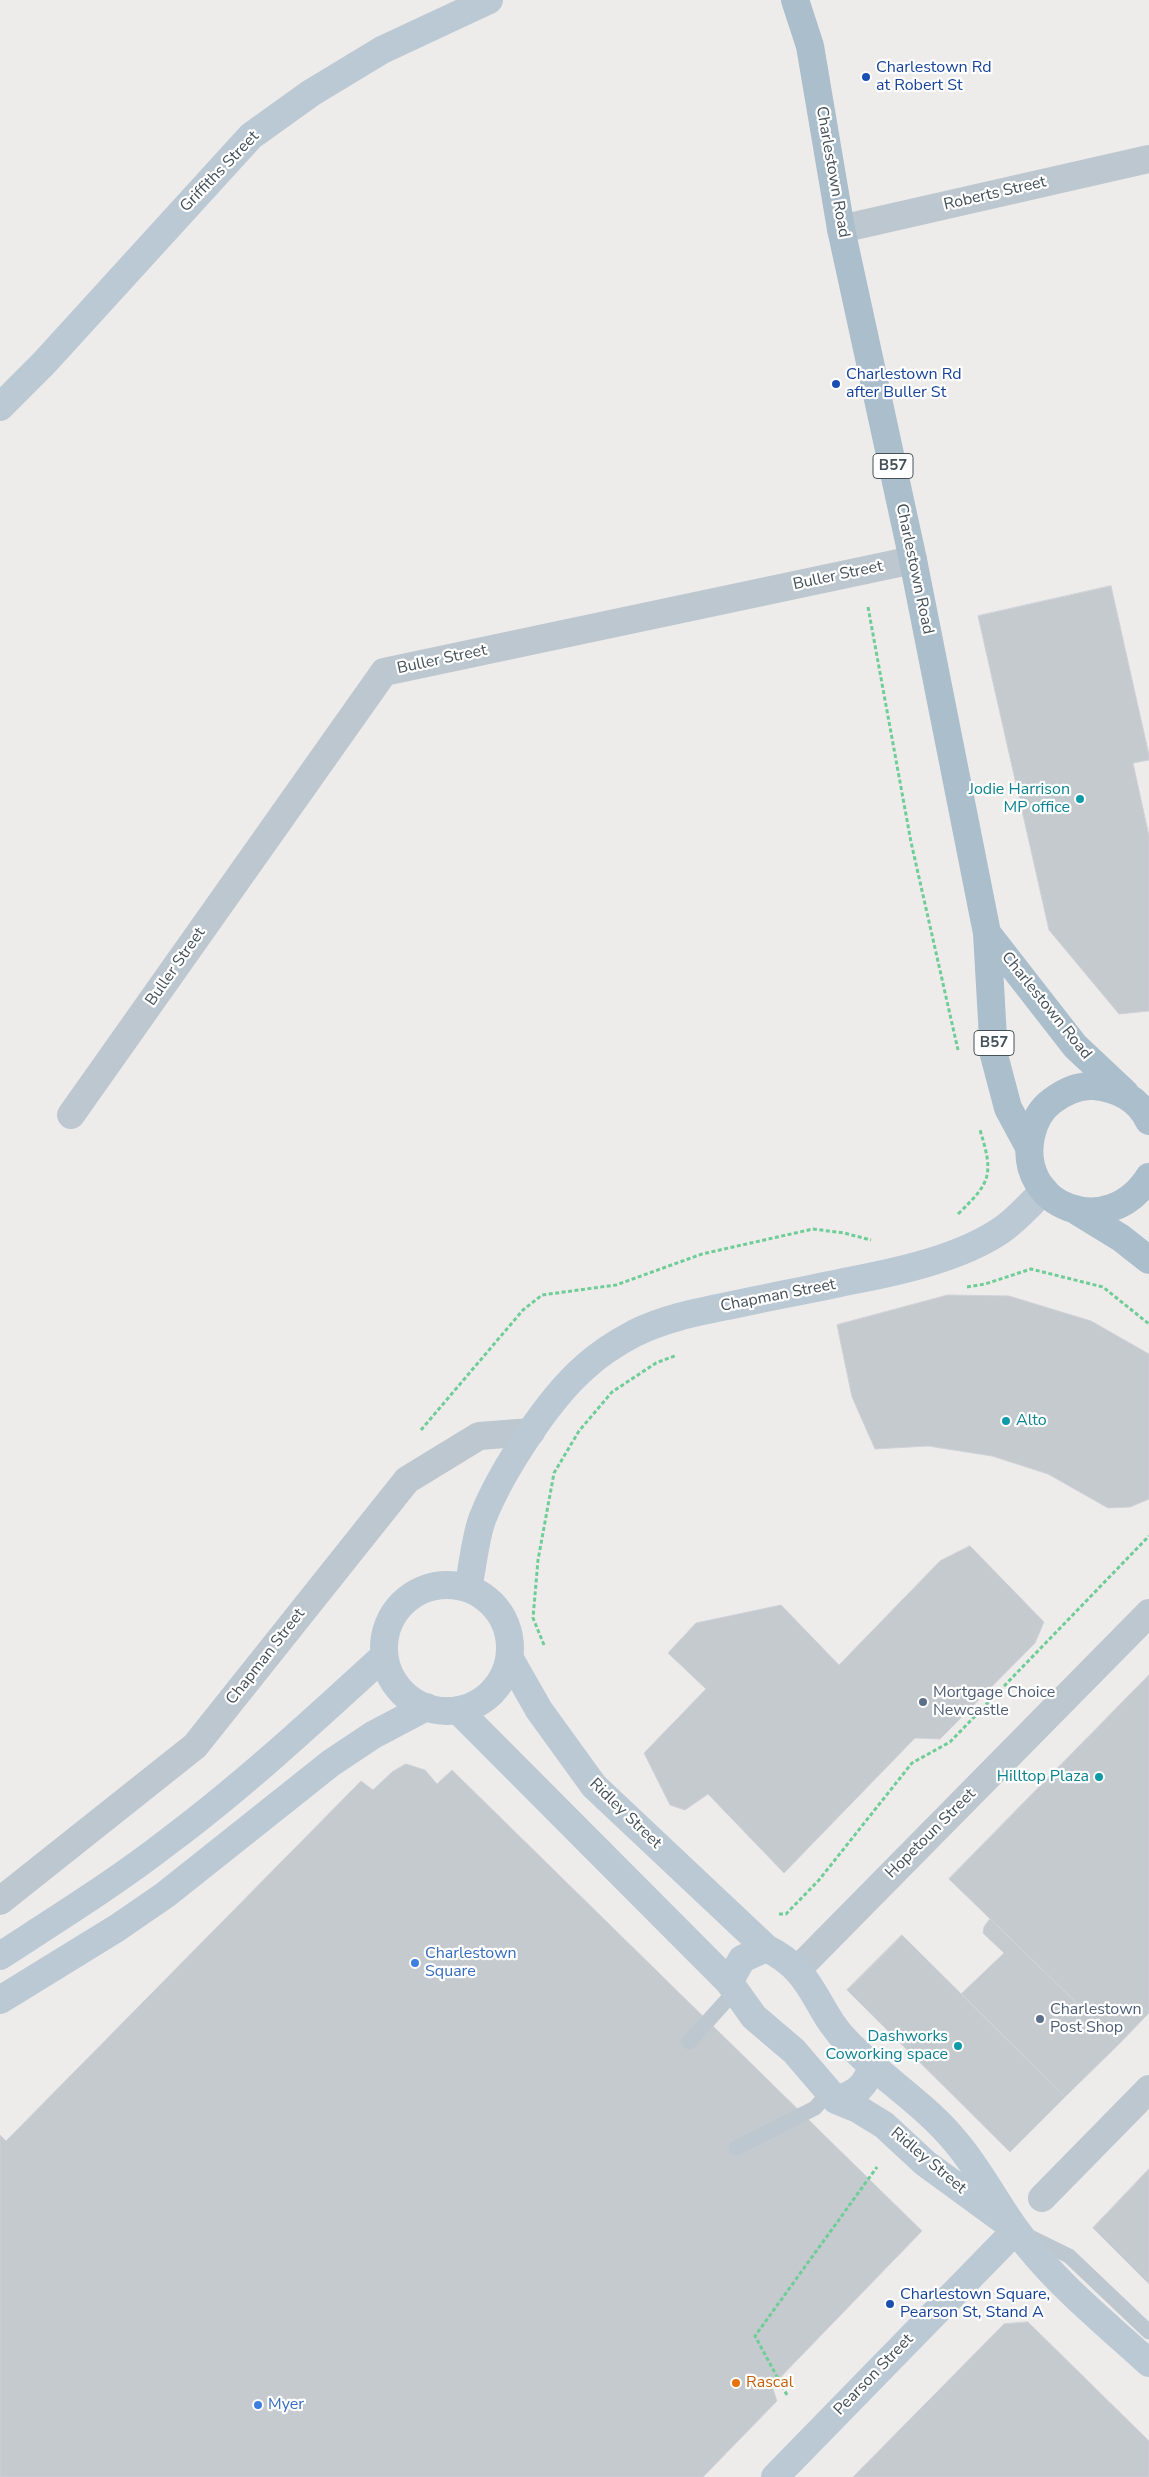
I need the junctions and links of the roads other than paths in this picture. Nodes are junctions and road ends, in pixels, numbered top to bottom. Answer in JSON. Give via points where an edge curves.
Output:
{"nodes":[{"id":1,"x":489,"y":0,"type":"edge"},
{"id":2,"x":795,"y":0,"type":"edge"},
{"id":3,"x":1149,"y":159,"type":"edge"},
{"id":4,"x":841,"y":229,"type":"junction"},
{"id":5,"x":0,"y":407,"type":"edge"},
{"id":6,"x":913,"y":560,"type":"junction"},
{"id":7,"x":987,"y":933,"type":"junction"},
{"id":8,"x":1143,"y":1111,"type":"edge"},
{"id":9,"x":71,"y":1115,"type":"dead end"},
{"id":10,"x":1029,"y":1147,"type":"junction"},
{"id":11,"x":1149,"y":1177,"type":"edge"},
{"id":12,"x":1044,"y":1190,"type":"junction"},
{"id":13,"x":1077,"y":1211,"type":"junction"},
{"id":14,"x":1149,"y":1260,"type":"edge"},
{"id":15,"x":531,"y":1432,"type":"junction"},
{"id":16,"x":468,"y":1588,"type":"junction"},
{"id":17,"x":1149,"y":1613,"type":"edge"},
{"id":18,"x":384,"y":1656,"type":"junction"},
{"id":19,"x":510,"y":1659,"type":"junction"},
{"id":20,"x":426,"y":1707,"type":"junction"},
{"id":21,"x":458,"y":1710,"type":"junction"},
{"id":22,"x":0,"y":1901,"type":"edge"},
{"id":23,"x":766,"y":1948,"type":"junction"},
{"id":24,"x":0,"y":1956,"type":"edge"},
{"id":25,"x":798,"y":1969,"type":"junction"},
{"id":26,"x":732,"y":1987,"type":"junction"},
{"id":27,"x":0,"y":2000,"type":"edge"},
{"id":28,"x":689,"y":2042,"type":"dead end"},
{"id":29,"x":872,"y":2064,"type":"junction"},
{"id":30,"x":1149,"y":2089,"type":"edge"},
{"id":31,"x":832,"y":2096,"type":"junction"},
{"id":32,"x":736,"y":2148,"type":"dead end"},
{"id":33,"x":1042,"y":2198,"type":"dead end"},
{"id":34,"x":1016,"y":2230,"type":"junction"},
{"id":35,"x":1149,"y":2332,"type":"edge"},
{"id":36,"x":1149,"y":2363,"type":"edge"},
{"id":37,"x":775,"y":2477,"type":"edge"}],
"edges":[{"from":1,"to":5,"type":"street","name":"Griffiths Street","via":[[382,50],[311,93],[251,136]]},
{"from":2,"to":4,"type":"main road","name":"Charlestown Road","number":"B57","via":[[810,46]]},
{"from":3,"to":4,"type":"street","name":"Roberts Street"},
{"from":4,"to":6,"type":"main road","name":"Charlestown Road","number":"B57"},
{"from":6,"to":7,"type":"main road","name":"Charlestown Road","number":"B57"},
{"from":6,"to":9,"type":"street","name":"Buller Street","via":[[384,672]]},
{"from":7,"to":8,"type":"main road","name":"Charlestown Road","number":"B57","via":[[1075,1046]]},
{"from":7,"to":10,"type":"main road","name":"Charlestown Road","number":"B57","via":[[994,1055],[1008,1108]]},
{"from":8,"to":10,"type":"main road","number":"B57","via":[[1109,1088],[1086,1085],[1064,1092],[1046,1105],[1034,1124]]},
{"from":10,"to":12,"type":"main road","number":"B57","via":[[1032,1170]]},
{"from":11,"to":13,"type":"main road","number":"B57","via":[[1140,1192],[1122,1206],[1100,1212]]},
{"from":12,"to":13,"type":"main road","number":"B57","via":[[1059,1203]]},
{"from":12,"to":15,"type":"street","name":"Chapman Street","via":[[1002,1230],[982,1242],[937,1259],[872,1277],[680,1316],[636,1333],[585,1366]]},
{"from":13,"to":14,"type":"main road","number":"B57"},
{"from":15,"to":16,"type":"street","name":"Chapman Street","via":[[483,1518]]},
{"from":15,"to":22,"type":"street","name":"Chapman Street","via":[[479,1436],[407,1480],[195,1746]]},
{"from":16,"to":18,"type":"street","via":[[450,1584],[432,1586],[400,1604],[384,1637]]},
{"from":16,"to":19,"type":"street","via":[[487,1600],[502,1616],[509,1637]]},
{"from":17,"to":25,"type":"street","name":"Hopetoun Street"},
{"from":18,"to":20,"type":"street","via":[[399,1689]]},
{"from":18,"to":24,"type":"street","via":[[305,1730],[169,1842]]},
{"from":19,"to":21,"type":"street","via":[[506,1673],[488,1697],[474,1706]]},
{"from":19,"to":23,"type":"street","name":"Ridley Street","via":[[539,1710],[594,1786]]},
{"from":20,"to":21,"type":"street"},
{"from":20,"to":27,"type":"street","via":[[373,1735],[331,1763],[164,1895]]},
{"from":21,"to":26,"type":"street","name":"Ridley Street"},
{"from":23,"to":25,"type":"street","name":"Ridley Street"},
{"from":23,"to":26,"type":"street","via":[[742,1959]]},
{"from":25,"to":29,"type":"street","name":"Ridley Street","via":[[847,2042]]},
{"from":26,"to":28,"type":"lane"},
{"from":26,"to":31,"type":"street","name":"Ridley Street","via":[[754,2017],[794,2051]]},
{"from":29,"to":31,"type":"street","via":[[862,2087],[852,2095]]},
{"from":29,"to":34,"type":"street","name":"Ridley Street","via":[[956,2141]]},
{"from":30,"to":33,"type":"street"},
{"from":31,"to":32,"type":"lane"},
{"from":31,"to":34,"type":"street","name":"Ridley Street","via":[[884,2125],[925,2163]]},
{"from":34,"to":35,"type":"lane","via":[[1069,2256]]},
{"from":34,"to":36,"type":"street","name":"Ridley Street","via":[[1052,2273]]},
{"from":34,"to":37,"type":"street","name":"Pearson Street"}]}
